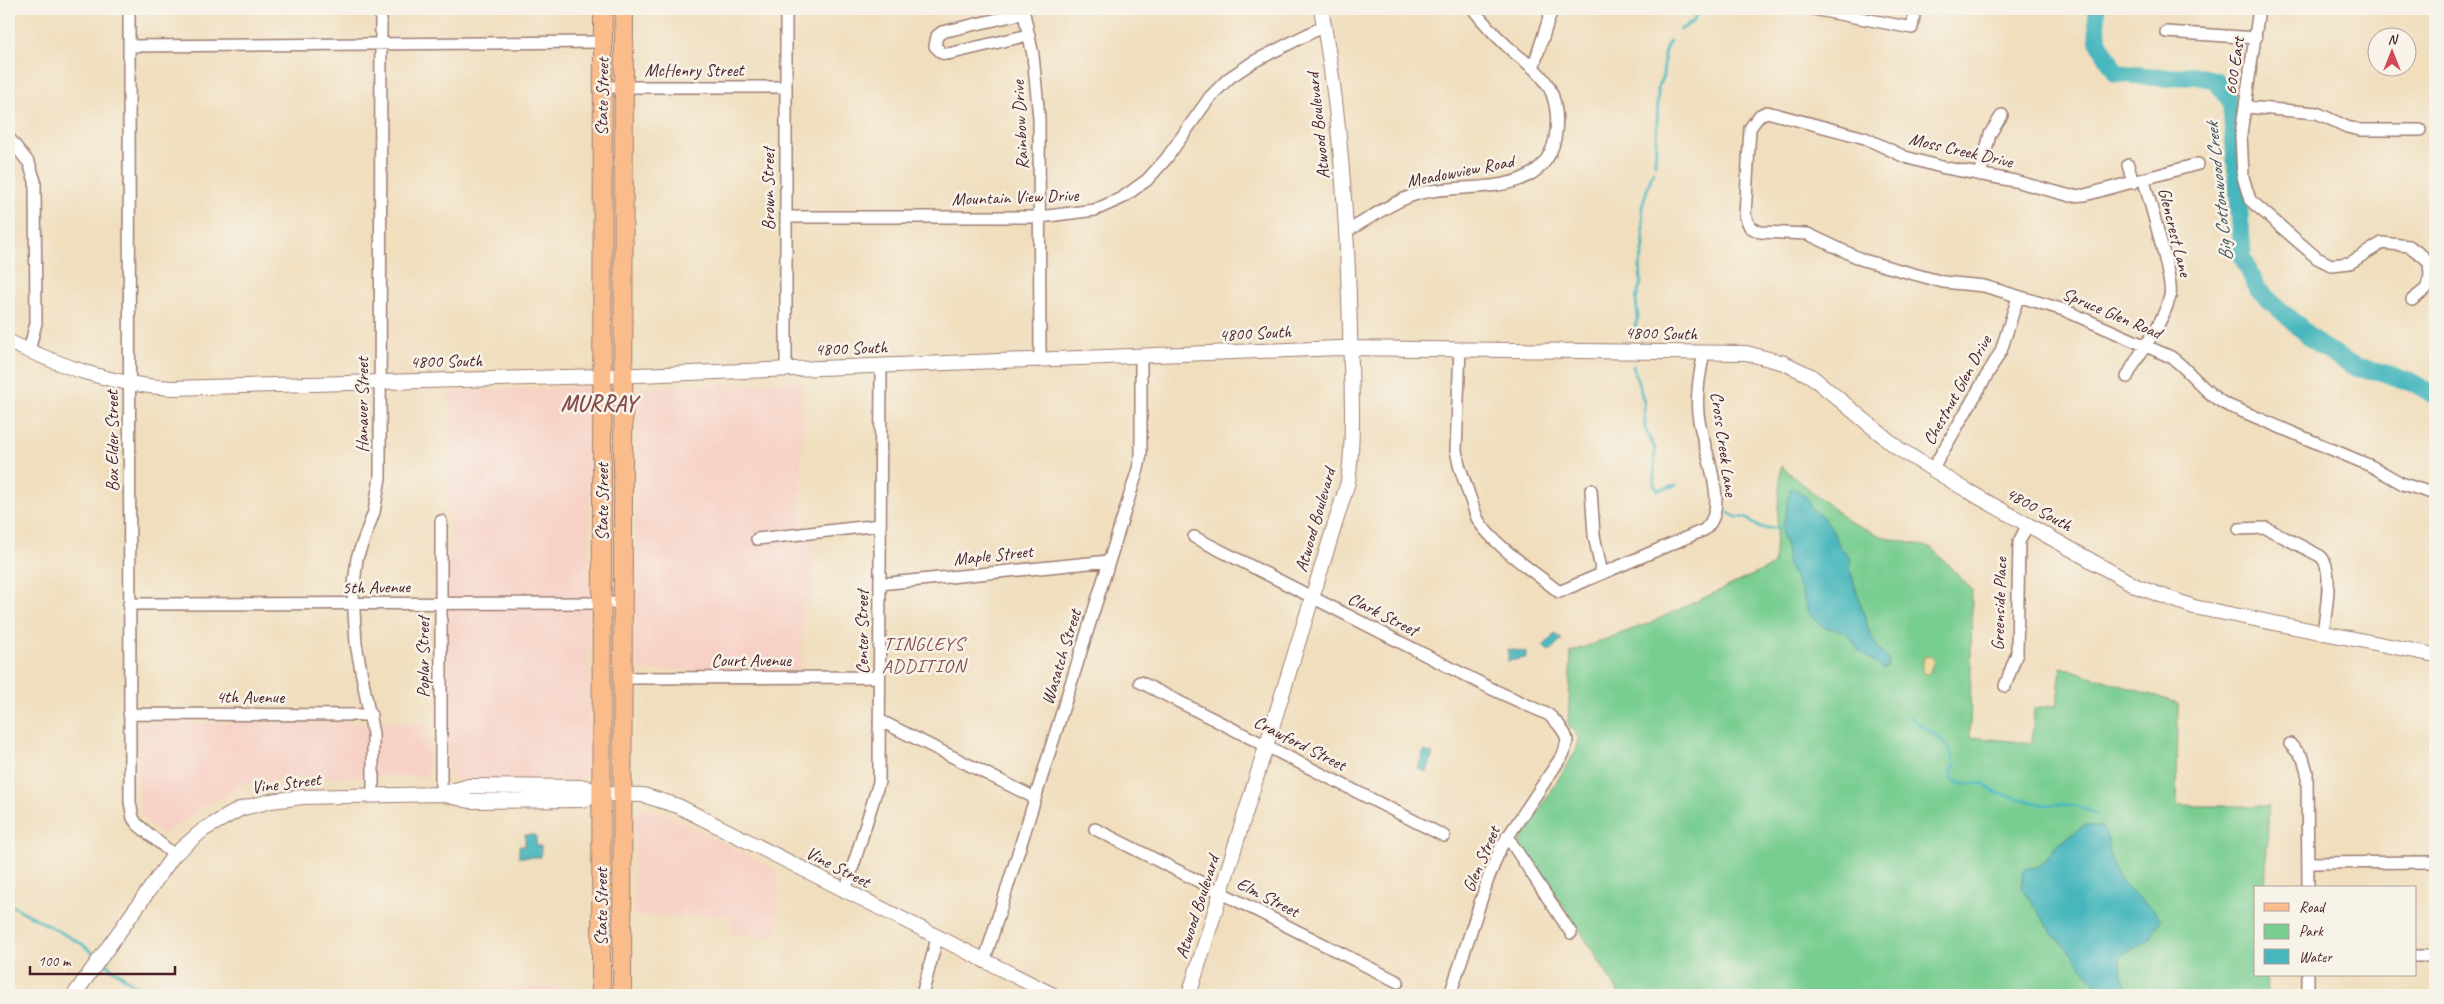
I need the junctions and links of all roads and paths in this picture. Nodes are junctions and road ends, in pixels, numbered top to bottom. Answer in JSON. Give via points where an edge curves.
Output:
{"nodes":[{"id":1,"x":129,"y":9,"type":"edge"},
{"id":2,"x":381,"y":9,"type":"edge"},
{"id":3,"x":603,"y":9,"type":"edge"},
{"id":4,"x":624,"y":9,"type":"edge"},
{"id":5,"x":786,"y":9,"type":"edge"},
{"id":6,"x":1321,"y":9,"type":"edge"},
{"id":7,"x":1473,"y":9,"type":"edge"},
{"id":8,"x":1552,"y":9,"type":"edge"},
{"id":9,"x":1813,"y":9,"type":"edge"},
{"id":10,"x":1915,"y":9,"type":"edge"},
{"id":11,"x":2259,"y":9,"type":"edge"},
{"id":12,"x":1024,"y":11,"type":"edge"},
{"id":13,"x":1324,"y":26,"type":"junction"},
{"id":14,"x":2166,"y":32,"type":"dead end"},
{"id":15,"x":1029,"y":35,"type":"junction"},
{"id":16,"x":2256,"y":38,"type":"junction"},
{"id":17,"x":603,"y":42,"type":"junction"},
{"id":18,"x":381,"y":44,"type":"junction"},
{"id":19,"x":130,"y":46,"type":"junction"},
{"id":20,"x":1533,"y":68,"type":"junction"},
{"id":21,"x":602,"y":87,"type":"junction"},
{"id":22,"x":624,"y":87,"type":"junction"},
{"id":23,"x":786,"y":87,"type":"junction"},
{"id":24,"x":2246,"y":107,"type":"junction"},
{"id":25,"x":2002,"y":115,"type":"dead end"},
{"id":26,"x":2420,"y":130,"type":"dead end"},
{"id":27,"x":9,"y":138,"type":"edge"},
{"id":28,"x":2198,"y":164,"type":"dead end"},
{"id":29,"x":2128,"y":166,"type":"dead end"},
{"id":30,"x":1980,"y":175,"type":"junction"},
{"id":31,"x":2138,"y":182,"type":"junction"},
{"id":32,"x":786,"y":217,"type":"junction"},
{"id":33,"x":1040,"y":217,"type":"junction"},
{"id":34,"x":1750,"y":227,"type":"joint"},
{"id":35,"x":1347,"y":231,"type":"junction"},
{"id":36,"x":2018,"y":297,"type":"junction"},
{"id":37,"x":2412,"y":300,"type":"dead end"},
{"id":38,"x":9,"y":342,"type":"edge"},
{"id":39,"x":2145,"y":346,"type":"junction"},
{"id":40,"x":1350,"y":348,"type":"junction"},
{"id":41,"x":1460,"y":349,"type":"junction"},
{"id":42,"x":29,"y":351,"type":"junction"},
{"id":43,"x":1704,"y":352,"type":"junction"},
{"id":44,"x":1141,"y":357,"type":"junction"},
{"id":45,"x":1040,"y":361,"type":"junction"},
{"id":46,"x":880,"y":366,"type":"junction"},
{"id":47,"x":786,"y":369,"type":"junction"},
{"id":48,"x":601,"y":375,"type":"junction"},
{"id":49,"x":624,"y":375,"type":"junction"},
{"id":50,"x":2127,"y":377,"type":"dead end"},
{"id":51,"x":379,"y":381,"type":"junction"},
{"id":52,"x":130,"y":384,"type":"junction"},
{"id":53,"x":1932,"y":470,"type":"junction"},
{"id":54,"x":1591,"y":490,"type":"dead end"},
{"id":55,"x":2435,"y":494,"type":"edge"},
{"id":56,"x":441,"y":521,"type":"dead end"},
{"id":57,"x":2028,"y":524,"type":"junction"},
{"id":58,"x":880,"y":525,"type":"junction"},
{"id":59,"x":2239,"y":529,"type":"dead end"},
{"id":60,"x":1194,"y":537,"type":"dead end"},
{"id":61,"x":757,"y":539,"type":"dead end"},
{"id":62,"x":1110,"y":561,"type":"junction"},
{"id":63,"x":1602,"y":574,"type":"junction"},
{"id":64,"x":880,"y":584,"type":"junction"},
{"id":65,"x":1311,"y":597,"type":"junction"},
{"id":66,"x":441,"y":603,"type":"junction"},
{"id":67,"x":602,"y":603,"type":"junction"},
{"id":68,"x":623,"y":603,"type":"junction"},
{"id":69,"x":130,"y":604,"type":"junction"},
{"id":70,"x":353,"y":604,"type":"junction"},
{"id":71,"x":2323,"y":633,"type":"junction"},
{"id":72,"x":2435,"y":655,"type":"edge"},
{"id":73,"x":623,"y":678,"type":"junction"},
{"id":74,"x":879,"y":678,"type":"junction"},
{"id":75,"x":1140,"y":682,"type":"dead end"},
{"id":76,"x":2005,"y":686,"type":"dead end"},
{"id":77,"x":129,"y":714,"type":"junction"},
{"id":78,"x":371,"y":715,"type":"junction"},
{"id":79,"x":879,"y":720,"type":"junction"},
{"id":80,"x":1556,"y":721,"type":"joint"},
{"id":81,"x":2290,"y":744,"type":"dead end"},
{"id":82,"x":1268,"y":747,"type":"junction"},
{"id":83,"x":441,"y":794,"type":"junction"},
{"id":84,"x":601,"y":794,"type":"junction"},
{"id":85,"x":373,"y":795,"type":"junction"},
{"id":86,"x":622,"y":795,"type":"junction"},
{"id":87,"x":1035,"y":798,"type":"junction"},
{"id":88,"x":1095,"y":829,"type":"dead end"},
{"id":89,"x":1444,"y":836,"type":"dead end"},
{"id":90,"x":1507,"y":836,"type":"junction"},
{"id":91,"x":174,"y":855,"type":"junction"},
{"id":92,"x":2435,"y":862,"type":"edge"},
{"id":93,"x":2308,"y":863,"type":"junction"},
{"id":94,"x":2308,"y":886,"type":"edge"},
{"id":95,"x":845,"y":892,"type":"junction"},
{"id":96,"x":1222,"y":893,"type":"junction"},
{"id":97,"x":1570,"y":933,"type":"dead end"},
{"id":98,"x":937,"y":938,"type":"junction"},
{"id":99,"x":2416,"y":956,"type":"edge"},
{"id":100,"x":2435,"y":956,"type":"edge"},
{"id":101,"x":984,"y":962,"type":"junction"},
{"id":102,"x":2308,"y":976,"type":"edge"},
{"id":103,"x":1398,"y":982,"type":"dead end"},
{"id":104,"x":74,"y":995,"type":"edge"},
{"id":105,"x":601,"y":995,"type":"edge"},
{"id":106,"x":622,"y":995,"type":"edge"},
{"id":107,"x":922,"y":995,"type":"edge"},
{"id":108,"x":1053,"y":995,"type":"edge"},
{"id":109,"x":1189,"y":995,"type":"edge"},
{"id":110,"x":1450,"y":995,"type":"edge"},
{"id":111,"x":2308,"y":995,"type":"edge"}],
"edges":[{"from":1,"to":19,"type":"street","name":"Box Elder Street"},
{"from":2,"to":18,"type":"street","name":"Hanauer Street"},
{"from":3,"to":17,"type":"main road","name":"State Street"},
{"from":4,"to":22,"type":"main road","name":"State Street"},
{"from":5,"to":23,"type":"street","name":"Brown Street"},
{"from":6,"to":13,"type":"street","name":"Atwood Boulevard"},
{"from":7,"to":20,"type":"street","name":"Meadowview Road"},
{"from":8,"to":20,"type":"street"},
{"from":9,"to":10,"type":"street","via":[[1912,28]]},
{"from":11,"to":16,"type":"street","name":"600 East"},
{"from":12,"to":15,"type":"street","name":"Rainbow Drive"},
{"from":12,"to":15,"type":"street","via":[[942,32],[937,36],[936,46],[948,54]]},
{"from":13,"to":33,"type":"street","name":"Mountain View Drive","via":[[1253,62],[1224,83],[1202,107],[1158,170],[1135,190],[1094,210]]},
{"from":13,"to":35,"type":"street","name":"Atwood Boulevard","via":[[1339,134]]},
{"from":14,"to":16,"type":"street"},
{"from":15,"to":33,"type":"street","name":"Rainbow Drive","via":[[1038,98]]},
{"from":16,"to":24,"type":"street","name":"600 East"},
{"from":17,"to":18,"type":"street"},
{"from":17,"to":21,"type":"main road","name":"State Street"},
{"from":18,"to":19,"type":"street"},
{"from":18,"to":51,"type":"street","name":"Hanauer Street"},
{"from":19,"to":52,"type":"street","name":"Box Elder Street"},
{"from":20,"to":35,"type":"street","name":"Meadowview Road","via":[[1554,98],[1557,115],[1554,143],[1539,166],[1520,180],[1507,184],[1421,193],[1398,201]]},
{"from":21,"to":22,"type":"street","name":"McHenry Street"},
{"from":21,"to":48,"type":"main road","name":"State Street"},
{"from":22,"to":23,"type":"street","name":"McHenry Street"},
{"from":22,"to":49,"type":"main road","name":"State Street"},
{"from":23,"to":32,"type":"street","name":"Brown Street"},
{"from":24,"to":26,"type":"street","via":[[2317,113],[2360,130]]},
{"from":24,"to":37,"type":"street","name":"600 East","via":[[2242,134],[2243,177],[2250,200],[2317,258],[2331,265],[2350,263],[2382,243],[2409,246],[2424,257],[2430,276],[2426,289]]},
{"from":25,"to":30,"type":"street","via":[[1990,134]]},
{"from":27,"to":42,"type":"street","via":[[29,163],[35,181],[36,323]]},
{"from":28,"to":31,"type":"street","name":"Moss Creek Drive"},
{"from":29,"to":31,"type":"street"},
{"from":30,"to":31,"type":"street","name":"Moss Creek Drive","via":[[2076,196]]},
{"from":30,"to":34,"type":"street","name":"Moss Creek Drive","via":[[1913,159],[1871,140],[1776,113],[1763,113],[1749,132],[1745,212]]},
{"from":31,"to":39,"type":"street","name":"Glencrest Lane","via":[[2171,290],[2154,334]]},
{"from":32,"to":33,"type":"street","name":"Mountain View Drive"},
{"from":32,"to":47,"type":"street","name":"Brown Street"},
{"from":33,"to":45,"type":"street","name":"Rainbow Drive"},
{"from":34,"to":36,"type":"street","name":"Spruce Glen Road","via":[[1760,232],[1808,234],[1863,260],[1943,282],[1984,286]]},
{"from":35,"to":40,"type":"street","name":"Atwood Boulevard"},
{"from":36,"to":39,"type":"street","name":"Spruce Glen Road","via":[[2079,315]]},
{"from":36,"to":53,"type":"street","name":"Chestnut Glen Drive","via":[[2003,346]]},
{"from":38,"to":42,"type":"street","name":"4800 South"},
{"from":39,"to":50,"type":"street","name":"Glencrest Lane"},
{"from":39,"to":55,"type":"street","name":"Spruce Glen Road","via":[[2176,361],[2207,392],[2232,407],[2366,464],[2402,484]]},
{"from":40,"to":41,"type":"street","name":"4800 South"},
{"from":40,"to":44,"type":"street","name":"4800 South"},
{"from":40,"to":65,"type":"street","name":"Atwood Boulevard","via":[[1348,482]]},
{"from":41,"to":43,"type":"street","name":"4800 South"},
{"from":41,"to":63,"type":"street","name":"Cross Creek Lane","via":[[1456,450],[1477,518],[1499,543],[1560,592]]},
{"from":42,"to":52,"type":"street","name":"4800 South","via":[[90,376]]},
{"from":43,"to":53,"type":"street","name":"4800 South","via":[[1759,355],[1799,370],[1899,449]]},
{"from":43,"to":63,"type":"street","name":"Cross Creek Lane","via":[[1697,388],[1698,414],[1713,476],[1715,516],[1711,525]]},
{"from":44,"to":45,"type":"street","name":"4800 South"},
{"from":44,"to":62,"type":"street","name":"Wasatch Street","via":[[1140,459]]},
{"from":45,"to":46,"type":"street","name":"4800 South"},
{"from":46,"to":47,"type":"street","name":"4800 South"},
{"from":46,"to":58,"type":"street","name":"Center Street"},
{"from":47,"to":49,"type":"street","name":"4800 South"},
{"from":48,"to":49,"type":"street","name":"4800 South"},
{"from":48,"to":51,"type":"street","name":"4800 South"},
{"from":48,"to":67,"type":"main road","name":"State Street"},
{"from":49,"to":68,"type":"main road","name":"State Street"},
{"from":51,"to":52,"type":"street","name":"4800 South","via":[[171,388]]},
{"from":51,"to":70,"type":"street","name":"Hanauer Street","via":[[379,487],[374,512],[357,558]]},
{"from":52,"to":69,"type":"street","name":"Box Elder Street"},
{"from":53,"to":57,"type":"street","name":"4800 South"},
{"from":54,"to":63,"type":"street","via":[[1594,535]]},
{"from":56,"to":66,"type":"street","name":"Poplar Street"},
{"from":57,"to":71,"type":"street","name":"4800 South","via":[[2138,587],[2171,601]]},
{"from":57,"to":76,"type":"street","name":"Greenside Place","via":[[2019,542],[2017,652]]},
{"from":58,"to":61,"type":"street"},
{"from":58,"to":64,"type":"street","name":"Center Street"},
{"from":59,"to":71,"type":"street","via":[[2266,528],[2326,561]]},
{"from":60,"to":65,"type":"street","name":"Clark Street"},
{"from":62,"to":64,"type":"street","name":"Maple Street"},
{"from":62,"to":87,"type":"street","name":"Wasatch Street"},
{"from":64,"to":74,"type":"street","name":"Center Street"},
{"from":65,"to":80,"type":"street","name":"Clark Street"},
{"from":65,"to":82,"type":"street","name":"Atwood Boulevard"},
{"from":66,"to":67,"type":"street","name":"5th Avenue"},
{"from":66,"to":70,"type":"street","name":"5th Avenue"},
{"from":66,"to":83,"type":"street","name":"Poplar Street"},
{"from":67,"to":68,"type":"street","name":"5th Avenue"},
{"from":67,"to":84,"type":"main road","name":"State Street"},
{"from":68,"to":73,"type":"main road","name":"State Street"},
{"from":69,"to":70,"type":"street","name":"5th Avenue"},
{"from":69,"to":77,"type":"street","name":"Box Elder Street"},
{"from":70,"to":78,"type":"street","name":"Hanauer Street","via":[[356,644]]},
{"from":71,"to":72,"type":"street","name":"4800 South"},
{"from":73,"to":74,"type":"street","name":"Court Avenue"},
{"from":73,"to":86,"type":"main road","name":"State Street"},
{"from":74,"to":79,"type":"street","name":"Center Street"},
{"from":75,"to":82,"type":"street","name":"Crawford Street"},
{"from":77,"to":78,"type":"street","name":"4th Avenue"},
{"from":77,"to":91,"type":"street","name":"Box Elder Street","via":[[131,810],[137,824]]},
{"from":78,"to":85,"type":"street","name":"Hanauer Street"},
{"from":79,"to":87,"type":"street"},
{"from":79,"to":95,"type":"street","name":"Center Street","via":[[879,785]]},
{"from":80,"to":90,"type":"street","name":"Glen Street","via":[[1567,740],[1564,753]]},
{"from":81,"to":93,"type":"street","via":[[2303,758],[2307,772]]},
{"from":82,"to":89,"type":"street","name":"Crawford Street"},
{"from":82,"to":96,"type":"street","name":"Atwood Boulevard"},
{"from":83,"to":84,"type":"street","name":"Vine Street","via":[[470,801],[582,800]]},
{"from":83,"to":85,"type":"street","name":"Vine Street"},
{"from":84,"to":86,"type":"street","name":"Vine Street"},
{"from":84,"to":105,"type":"main road","name":"State Street"},
{"from":85,"to":91,"type":"street","name":"Vine Street","via":[[303,797],[256,804],[240,809],[203,830]]},
{"from":86,"to":95,"type":"street","name":"Vine Street","via":[[652,797],[678,806]]},
{"from":86,"to":106,"type":"main road","name":"State Street"},
{"from":87,"to":101,"type":"street","name":"Wasatch Street"},
{"from":88,"to":96,"type":"street","name":"Elm Street"},
{"from":90,"to":97,"type":"street"},
{"from":90,"to":110,"type":"street","name":"Glen Street","via":[[1488,879]]},
{"from":91,"to":104,"type":"street","name":"Vine Street"},
{"from":92,"to":93,"type":"street"},
{"from":93,"to":94,"type":"street"},
{"from":95,"to":98,"type":"street","name":"Vine Street"},
{"from":96,"to":103,"type":"street","name":"Elm Street"},
{"from":96,"to":109,"type":"street","name":"Atwood Boulevard"},
{"from":98,"to":101,"type":"street","name":"Vine Street"},
{"from":98,"to":107,"type":"street"},
{"from":99,"to":100,"type":"street"},
{"from":101,"to":108,"type":"street","name":"Vine Street"},
{"from":102,"to":111,"type":"street"}]}
